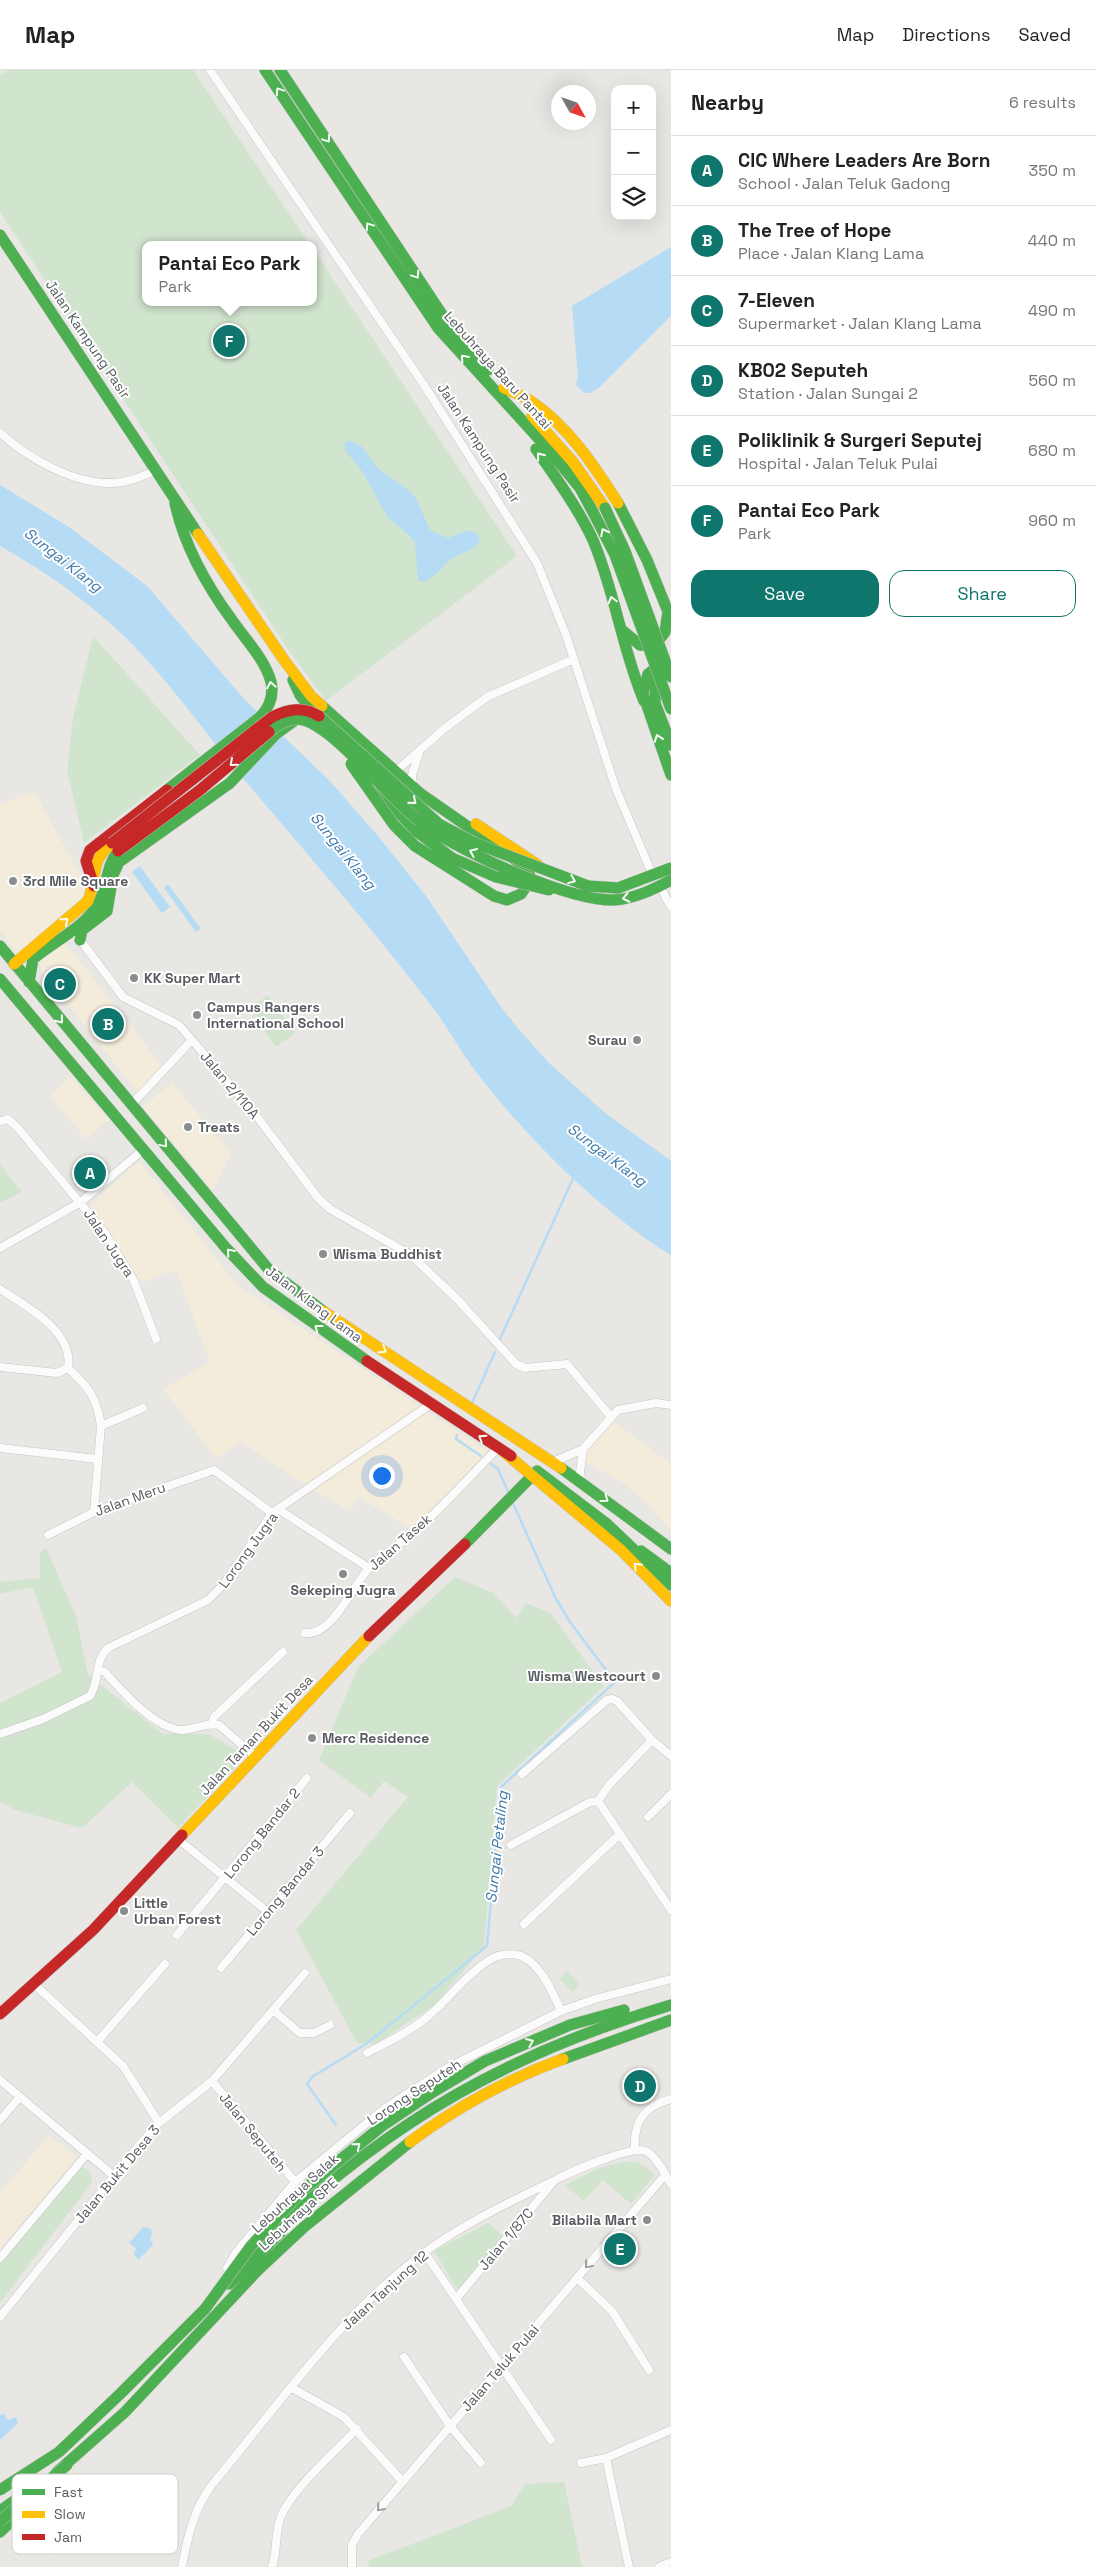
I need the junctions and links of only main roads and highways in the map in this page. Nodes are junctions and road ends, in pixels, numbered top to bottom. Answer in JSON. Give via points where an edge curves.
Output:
{"nodes":[{"id":1,"x":265,"y":70,"type":"edge"},
{"id":2,"x":280,"y":70,"type":"edge"},
{"id":3,"x":0,"y":235,"type":"edge"},
{"id":4,"x":501,"y":391,"type":"junction"},
{"id":5,"x":174,"y":499,"type":"junction"},
{"id":6,"x":670,"y":614,"type":"edge"},
{"id":7,"x":620,"y":627,"type":"junction"},
{"id":8,"x":671,"y":658,"type":"edge"},
{"id":9,"x":284,"y":660,"type":"junction"},
{"id":10,"x":631,"y":664,"type":"junction"},
{"id":11,"x":671,"y":669,"type":"edge"},
{"id":12,"x":671,"y":677,"type":"edge"},
{"id":13,"x":651,"y":678,"type":"junction"},
{"id":14,"x":644,"y":701,"type":"junction"},
{"id":15,"x":671,"y":709,"type":"edge"},
{"id":16,"x":299,"y":718,"type":"junction"},
{"id":17,"x":262,"y":726,"type":"junction"},
{"id":18,"x":247,"y":728,"type":"junction"},
{"id":19,"x":671,"y":745,"type":"edge"},
{"id":20,"x":340,"y":747,"type":"junction"},
{"id":21,"x":671,"y":775,"type":"edge"},
{"id":22,"x":171,"y":788,"type":"junction"},
{"id":23,"x":153,"y":802,"type":"junction"},
{"id":24,"x":434,"y":804,"type":"junction"},
{"id":25,"x":188,"y":814,"type":"junction"},
{"id":26,"x":170,"y":826,"type":"junction"},
{"id":27,"x":115,"y":847,"type":"junction"},
{"id":28,"x":542,"y":867,"type":"junction"},
{"id":29,"x":671,"y":868,"type":"edge"},
{"id":30,"x":671,"y":880,"type":"edge"},
{"id":31,"x":94,"y":886,"type":"junction"},
{"id":32,"x":566,"y":892,"type":"junction"},
{"id":33,"x":80,"y":940,"type":"road end"},
{"id":34,"x":0,"y":946,"type":"edge"},
{"id":35,"x":14,"y":964,"type":"junction"},
{"id":36,"x":0,"y":979,"type":"edge"},
{"id":37,"x":29,"y":982,"type":"junction"},
{"id":38,"x":108,"y":1106,"type":"junction"},
{"id":39,"x":501,"y":1450,"type":"junction"},
{"id":40,"x":532,"y":1476,"type":"junction"},
{"id":41,"x":671,"y":1549,"type":"edge"},
{"id":42,"x":641,"y":1551,"type":"junction"},
{"id":43,"x":671,"y":1573,"type":"edge"},
{"id":44,"x":671,"y":1584,"type":"edge"},
{"id":45,"x":671,"y":1601,"type":"edge"},
{"id":46,"x":671,"y":1997,"type":"edge"},
{"id":47,"x":671,"y":2006,"type":"edge"},
{"id":48,"x":671,"y":2011,"type":"edge"},
{"id":49,"x":0,"y":2014,"type":"edge"},
{"id":50,"x":671,"y":2020,"type":"edge"},
{"id":51,"x":671,"y":2027,"type":"edge"},
{"id":52,"x":485,"y":2061,"type":"junction"},
{"id":53,"x":419,"y":2114,"type":"junction"},
{"id":54,"x":205,"y":2308,"type":"junction"},
{"id":55,"x":72,"y":2463,"type":"junction"},
{"id":56,"x":25,"y":2474,"type":"edge"},
{"id":57,"x":26,"y":2474,"type":"edge"},
{"id":58,"x":56,"y":2474,"type":"edge"},
{"id":59,"x":58,"y":2474,"type":"edge"},
{"id":60,"x":61,"y":2474,"type":"edge"},
{"id":61,"x":12,"y":2483,"type":"edge"},
{"id":62,"x":12,"y":2483,"type":"edge"},
{"id":63,"x":0,"y":2491,"type":"edge"},
{"id":64,"x":12,"y":2504,"type":"edge"},
{"id":65,"x":12,"y":2511,"type":"edge"},
{"id":66,"x":0,"y":2512,"type":"edge"},
{"id":67,"x":12,"y":2520,"type":"edge"},
{"id":68,"x":0,"y":2521,"type":"edge"},
{"id":69,"x":0,"y":2532,"type":"edge"}],
"edges":[{"from":4,"to":1,"type":"main road","name":"Lebuhraya Baru Pantai","one_way":true,"via":[[438,328]]},
{"from":2,"to":4,"type":"main road","name":"Lebuhraya Baru Pantai","one_way":true,"via":[[447,322]]},
{"from":3,"to":5,"type":"main road","name":"Jalan Kampung Pasir"},
{"from":4,"to":6,"type":"main road","via":[[534,403],[580,448],[629,525]]},
{"from":7,"to":4,"type":"main road","one_way":true,"via":[[602,565],[581,519],[544,460],[504,414]]},
{"from":4,"to":12,"type":"main road","name":"Lebuhraya Baru Pantai","bridge":true,"via":[[573,462],[605,508],[625,551]]},
{"from":15,"to":4,"type":"main road","name":"Lebuhraya Baru Pantai","one_way":true,"bridge":true,"via":[[615,555],[594,514],[580,488]]},
{"from":5,"to":9,"type":"main road","name":"Jalan Kampung Pasir"},
{"from":18,"to":5,"type":"main road","one_way":true,"via":[[269,706],[272,694],[270,678],[225,610],[185,536],[176,517]]},
{"from":6,"to":7,"type":"main road","via":[[665,632],[654,646],[646,648],[636,644]]},
{"from":7,"to":10,"type":"main road"},
{"from":8,"to":13,"type":"main road","via":[[652,670]]},
{"from":9,"to":24,"type":"main road","via":[[311,696]]},
{"from":9,"to":32,"type":"main road","bridge":true,"via":[[300,695],[359,772],[416,832],[452,858],[496,877]]},
{"from":10,"to":13,"type":"main road","via":[[641,675]]},
{"from":10,"to":14,"type":"main road"},
{"from":11,"to":13,"type":"main road"},
{"from":13,"to":14,"type":"main road","via":[[643,688]]},
{"from":13,"to":19,"type":"main road","via":[[654,699]]},
{"from":21,"to":14,"type":"main road","one_way":true},
{"from":16,"to":20,"type":"main road","bridge":true,"via":[[313,724]]},
{"from":16,"to":25,"type":"main road","via":[[276,734],[241,773]]},
{"from":16,"to":27,"type":"main road","one_way":true,"bridge":true,"via":[[273,728],[200,790]]},
{"from":17,"to":18,"type":"main road","bridge":true},
{"from":17,"to":27,"type":"main road","bridge":true},
{"from":17,"to":28,"type":"main road","one_way":true,"bridge":true,"via":[[272,717],[293,708],[312,711],[439,824],[476,843]]},
{"from":18,"to":22,"type":"main road"},
{"from":20,"to":24,"type":"main road","bridge":true,"via":[[372,797],[408,839],[494,896],[507,900],[520,894],[531,879],[528,871]]},
{"from":32,"to":20,"type":"main road","one_way":true,"bridge":true,"via":[[460,847],[428,828]]},
{"from":22,"to":23,"type":"main road"},
{"from":22,"to":25,"type":"main road"},
{"from":23,"to":26,"type":"main road"},
{"from":23,"to":31,"type":"main road","via":[[88,853],[86,861]]},
{"from":24,"to":28,"type":"main road","via":[[479,825]]},
{"from":25,"to":26,"type":"main road"},
{"from":26,"to":33,"type":"main road","via":[[120,862],[113,875],[107,911],[82,930]]},
{"from":27,"to":31,"type":"main road","via":[[100,853]]},
{"from":27,"to":37,"type":"main road","via":[[93,912],[34,959]]},
{"from":28,"to":29,"type":"main road","one_way":true,"bridge":true,"via":[[580,884],[604,888],[631,885]]},
{"from":30,"to":32,"type":"main road","one_way":true,"bridge":true,"via":[[643,894],[621,899],[601,900]]},
{"from":35,"to":31,"type":"main road","one_way":true,"via":[[88,901]]},
{"from":34,"to":35,"type":"main road","name":"Jalan Klang Lama"},
{"from":35,"to":37,"type":"main road","name":"Jalan Klang Lama"},
{"from":35,"to":38,"type":"main road","via":[[8,974],[10,983],[100,1088]]},
{"from":36,"to":38,"type":"main road","name":"Jalan Klang Lama"},
{"from":37,"to":41,"type":"main road","name":"Jalan Klang Lama","one_way":true,"via":[[270,1271],[320,1308],[580,1481]]},
{"from":39,"to":38,"type":"main road","name":"Jalan Klang Lama","one_way":true,"via":[[330,1338],[264,1287],[226,1248]]},
{"from":39,"to":40,"type":"main road"},
{"from":39,"to":42,"type":"main road","name":"Jalan Klang Lama","via":[[584,1505]]},
{"from":45,"to":40,"type":"main road","one_way":true,"via":[[621,1550]]},
{"from":40,"to":49,"type":"main road","name":"Jalan Taman Bukit Desa","via":[[375,1629],[94,1930]]},
{"from":42,"to":43,"type":"main road"},
{"from":42,"to":44,"type":"main road","name":"Jalan Klang Lama"},
{"from":52,"to":46,"type":"main road","one_way":true,"via":[[570,2024]]},
{"from":47,"to":53,"type":"main road","name":"Lebuhraya Salak","via":[[567,2039],[495,2072]]},
{"from":48,"to":54,"type":"main road","name":"Lebuhraya SPE","bridge":true,"via":[[591,2035],[566,2046],[470,2094],[408,2131],[296,2218]]},
{"from":50,"to":55,"type":"main road","name":"Lebuhraya SPE","via":[[537,2068],[474,2101],[413,2140],[304,2227],[258,2270],[125,2412]]},
{"from":51,"to":55,"type":"main road","via":[[572,2062],[481,2106],[398,2157],[334,2205],[262,2274],[145,2398]]},
{"from":52,"to":53,"type":"main road"},
{"from":54,"to":52,"type":"main road","one_way":true,"bridge":true,"via":[[250,2246],[303,2190],[382,2126]]},
{"from":53,"to":56,"type":"main road","name":"Lebuhraya Salak","via":[[312,2196],[216,2290],[136,2381],[63,2448]]},
{"from":54,"to":57,"type":"main road","name":"Lebuhraya SPE","bridge":true,"via":[[59,2452]]},
{"from":55,"to":58,"type":"main road","name":"Lebuhraya SPE","bridge":true},
{"from":55,"to":59,"type":"main road","bridge":true},
{"from":55,"to":60,"type":"main road"},
{"from":61,"to":63,"type":"main road","name":"Lebuhraya Salak"},
{"from":62,"to":63,"type":"main road","name":"Lebuhraya SPE","bridge":true},
{"from":64,"to":66,"type":"main road","name":"Lebuhraya SPE","bridge":true},
{"from":65,"to":68,"type":"main road","bridge":true},
{"from":67,"to":69,"type":"main road"}]}
